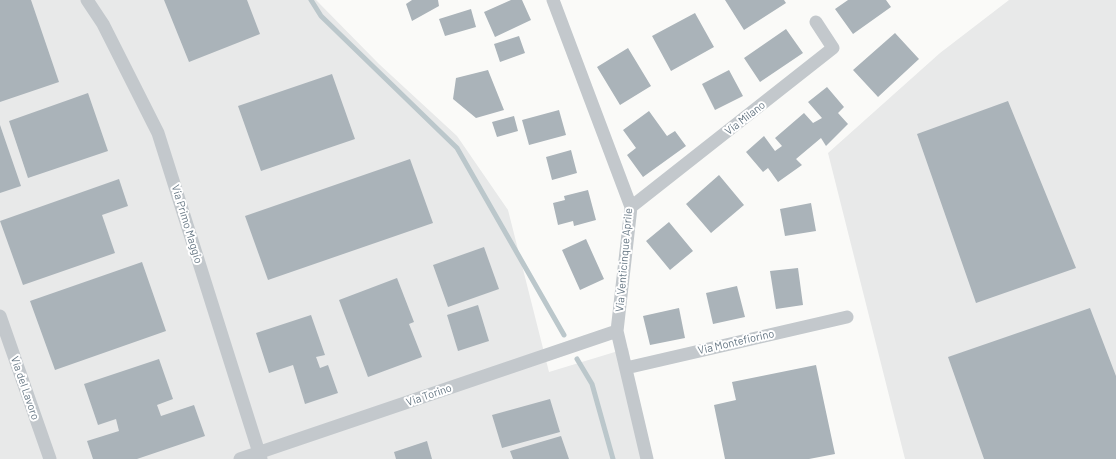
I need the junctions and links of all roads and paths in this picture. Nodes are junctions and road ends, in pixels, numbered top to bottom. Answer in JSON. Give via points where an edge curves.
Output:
{"nodes":[{"id":1,"x":87,"y":0,"type":"edge"},
{"id":2,"x":553,"y":0,"type":"edge"},
{"id":3,"x":816,"y":22,"type":"dead end"},
{"id":4,"x":631,"y":207,"type":"junction"},
{"id":5,"x":0,"y":316,"type":"edge"},
{"id":6,"x":847,"y":316,"type":"dead end"},
{"id":7,"x":617,"y":331,"type":"junction"},
{"id":8,"x":626,"y":368,"type":"junction"},
{"id":9,"x":260,"y":456,"type":"edge"},
{"id":10,"x":50,"y":459,"type":"edge"},
{"id":11,"x":240,"y":459,"type":"edge"},
{"id":12,"x":647,"y":459,"type":"edge"}],
"edges":[{"from":1,"to":9,"type":"street","name":"Via Primo Maggio","via":[[103,24],[158,134]]},
{"from":2,"to":4,"type":"street","name":"Via Venticinque Aprile"},
{"from":3,"to":4,"type":"street","name":"Via Milano","via":[[833,48]]},
{"from":4,"to":7,"type":"street","name":"Via Venticinque Aprile"},
{"from":5,"to":10,"type":"street","name":"Via del Lavoro"},
{"from":6,"to":8,"type":"street","name":"Via Montefiorino"},
{"from":7,"to":8,"type":"street","name":"Via Venticinque Aprile"},
{"from":7,"to":9,"type":"street","name":"Via Torino"},
{"from":8,"to":12,"type":"street","name":"Via Venticinque Aprile"},
{"from":9,"to":11,"type":"street","name":"Via Torino"}]}
